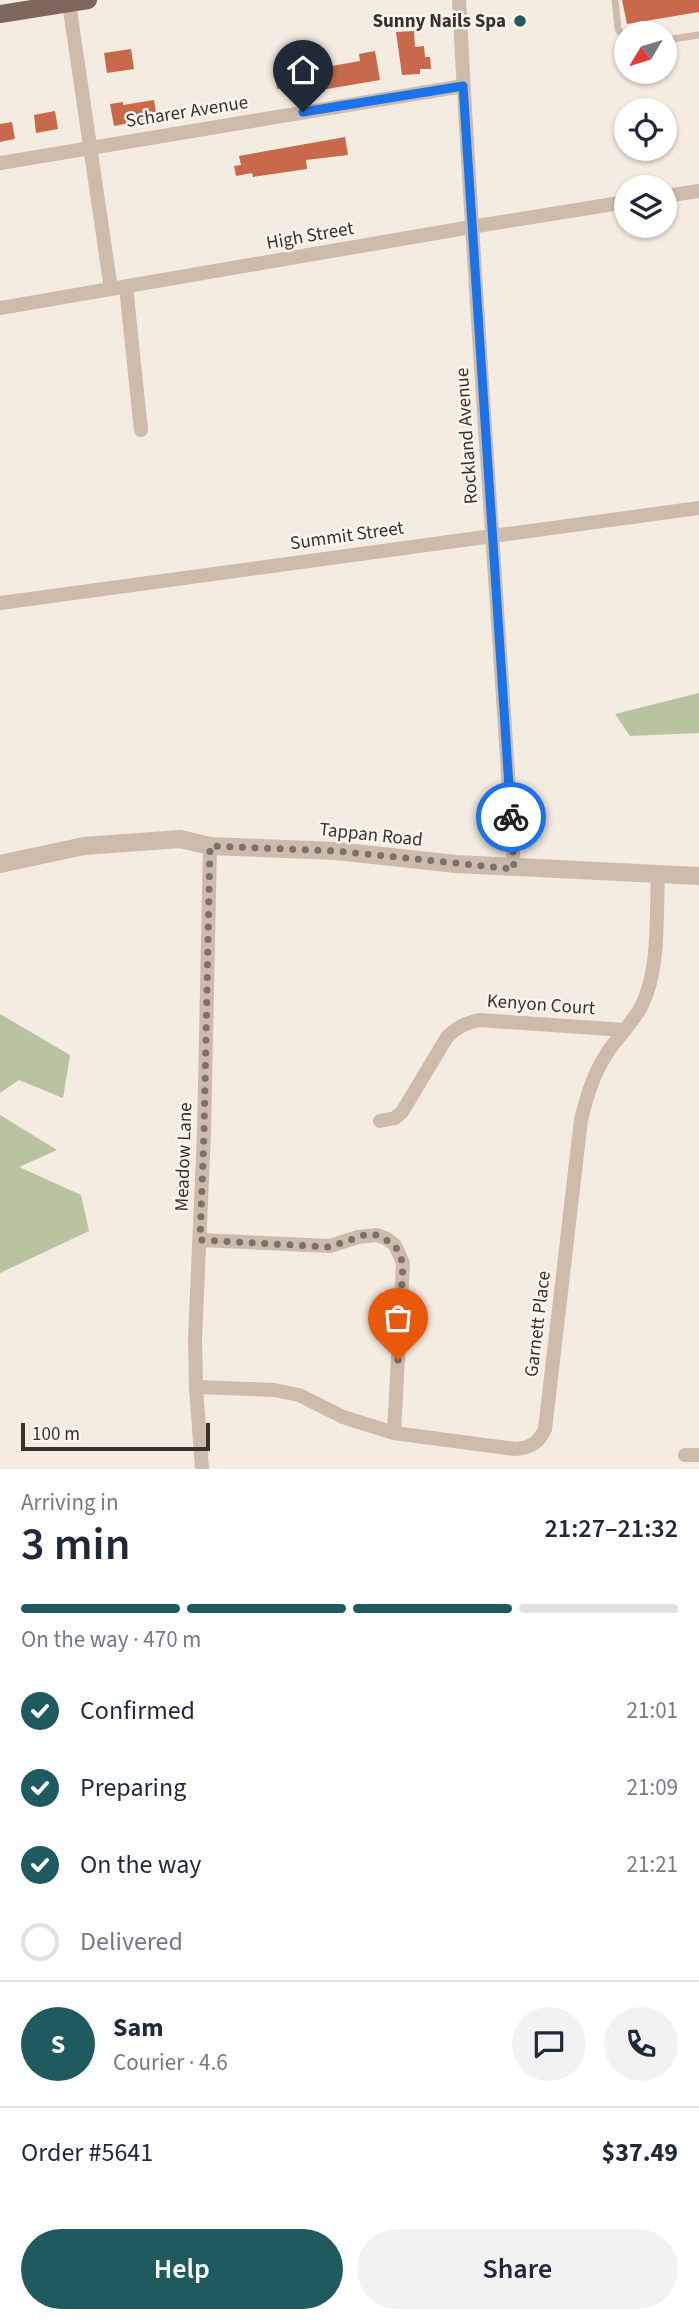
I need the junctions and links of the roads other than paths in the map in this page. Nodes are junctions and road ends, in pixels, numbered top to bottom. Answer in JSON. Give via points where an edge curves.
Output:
{"nodes":[{"id":1,"x":88,"y":0,"type":"edge"},
{"id":2,"x":459,"y":0,"type":"edge"},
{"id":3,"x":615,"y":0,"type":"edge"},
{"id":4,"x":64,"y":2,"type":"edge"},
{"id":5,"x":0,"y":14,"type":"edge"},
{"id":6,"x":617,"y":21,"type":"edge"},
{"id":7,"x":699,"y":35,"type":"edge"},
{"id":8,"x":677,"y":38,"type":"edge"},
{"id":9,"x":463,"y":86,"type":"junction"},
{"id":10,"x":90,"y":148,"type":"junction"},
{"id":11,"x":0,"y":163,"type":"edge"},
{"id":12,"x":699,"y":191,"type":"edge"},
{"id":13,"x":677,"y":195,"type":"edge"},
{"id":14,"x":614,"y":204,"type":"edge"},
{"id":15,"x":471,"y":227,"type":"junction"},
{"id":16,"x":118,"y":288,"type":"junction"},
{"id":17,"x":0,"y":308,"type":"edge"},
{"id":18,"x":141,"y":430,"type":"dead end"},
{"id":19,"x":699,"y":508,"type":"edge"},
{"id":20,"x":494,"y":535,"type":"junction"},
{"id":21,"x":0,"y":603,"type":"edge"},
{"id":22,"x":210,"y":846,"type":"junction"},
{"id":23,"x":0,"y":864,"type":"edge"},
{"id":24,"x":514,"y":869,"type":"junction"},
{"id":25,"x":658,"y":874,"type":"junction"},
{"id":26,"x":699,"y":876,"type":"edge"},
{"id":27,"x":625,"y":1030,"type":"junction"},
{"id":28,"x":380,"y":1121,"type":"dead end"},
{"id":29,"x":200,"y":1240,"type":"junction"},
{"id":30,"x":196,"y":1387,"type":"junction"},
{"id":31,"x":394,"y":1433,"type":"junction"},
{"id":32,"x":202,"y":1469,"type":"edge"}],
"edges":[{"from":1,"to":4,"type":"main road"},
{"from":2,"to":9,"type":"street","name":"Rockland Avenue"},
{"from":3,"to":6,"type":"lane"},
{"from":4,"to":5,"type":"main road"},
{"from":4,"to":10,"type":"street"},
{"from":7,"to":8,"type":"lane"},
{"from":9,"to":10,"type":"street","name":"Scharer Avenue"},
{"from":9,"to":15,"type":"street","name":"Rockland Avenue"},
{"from":10,"to":11,"type":"street","name":"Scharer Avenue"},
{"from":10,"to":16,"type":"street"},
{"from":12,"to":13,"type":"street"},
{"from":14,"to":15,"type":"street","name":"High Street"},
{"from":15,"to":16,"type":"street","name":"High Street"},
{"from":15,"to":20,"type":"street","name":"Rockland Avenue"},
{"from":16,"to":17,"type":"street","name":"High Street"},
{"from":16,"to":18,"type":"street"},
{"from":19,"to":20,"type":"street","name":"Summit Street"},
{"from":20,"to":21,"type":"street","name":"Summit Street"},
{"from":20,"to":24,"type":"street","name":"Rockland Avenue"},
{"from":22,"to":23,"type":"street","name":"Tappan Road","via":[[180,839],[132,840]]},
{"from":22,"to":24,"type":"street","name":"Tappan Road","via":[[336,851]]},
{"from":22,"to":29,"type":"street","name":"Meadow Lane"},
{"from":24,"to":25,"type":"street","name":"Tappan Road"},
{"from":25,"to":26,"type":"street","name":"Tappan Road"},
{"from":25,"to":27,"type":"street","name":"Garnett Place","via":[[649,989]]},
{"from":27,"to":28,"type":"street","name":"Kenyon Court","via":[[467,1022],[447,1037],[402,1112]]},
{"from":27,"to":31,"type":"street","name":"Garnett Place","via":[[596,1073],[581,1120],[541,1438],[534,1445],[515,1449]]},
{"from":29,"to":30,"type":"street","name":"Meadow Lane"},
{"from":29,"to":31,"type":"street","via":[[330,1247],[367,1234],[395,1245],[403,1263]]},
{"from":30,"to":31,"type":"street","name":"Garnett Place","via":[[299,1395],[343,1417]]},
{"from":30,"to":32,"type":"street","name":"Meadow Lane"}]}
